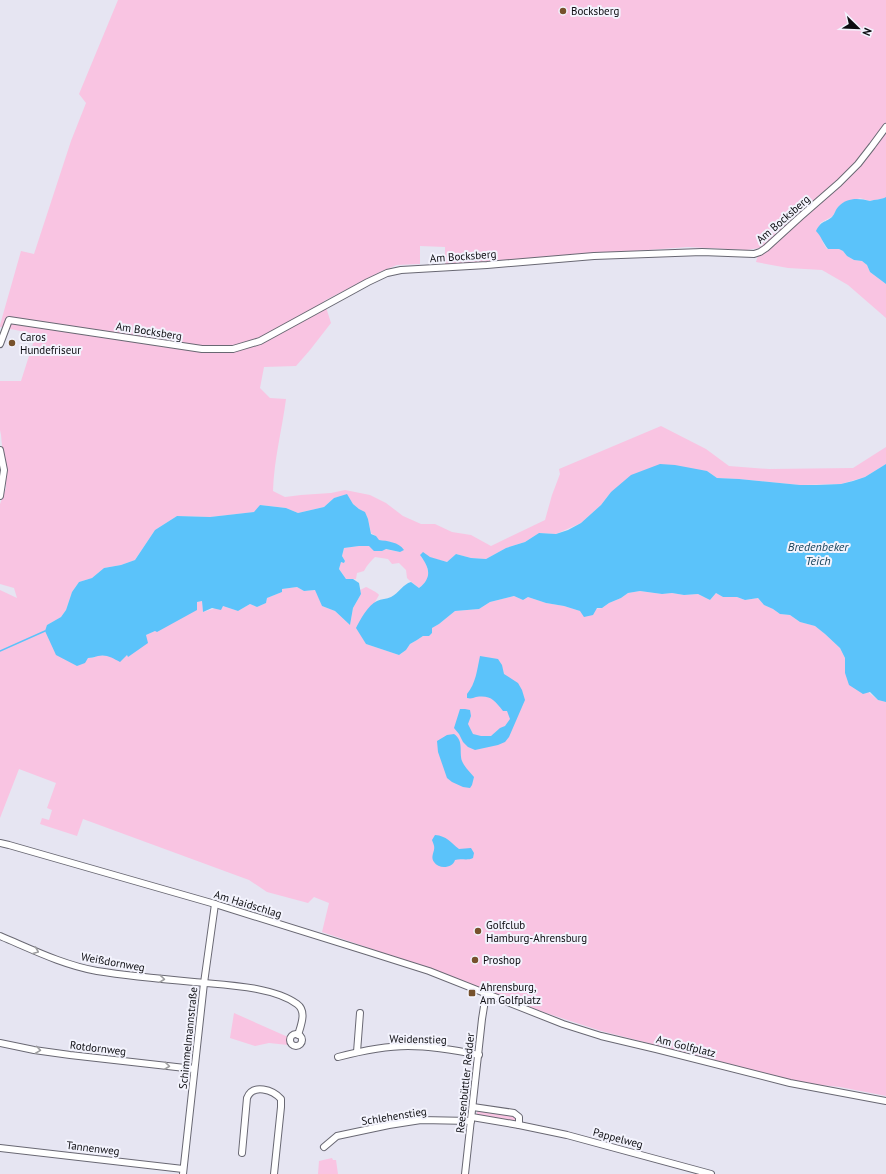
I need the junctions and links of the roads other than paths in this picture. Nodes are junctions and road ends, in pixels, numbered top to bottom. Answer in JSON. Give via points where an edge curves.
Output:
{"nodes":[{"id":1,"x":886,"y":127,"type":"edge"},
{"id":2,"x":0,"y":344,"type":"edge"},
{"id":3,"x":0,"y":450,"type":"edge"},
{"id":4,"x":0,"y":496,"type":"edge"},
{"id":5,"x":0,"y":843,"type":"edge"},
{"id":6,"x":215,"y":904,"type":"junction"},
{"id":7,"x":0,"y":936,"type":"edge"},
{"id":8,"x":204,"y":983,"type":"junction"},
{"id":9,"x":486,"y":994,"type":"junction"},
{"id":10,"x":360,"y":1013,"type":"dead end"},
{"id":11,"x":298,"y":1035,"type":"dead end"},
{"id":12,"x":0,"y":1043,"type":"edge"},
{"id":13,"x":357,"y":1052,"type":"junction"},
{"id":14,"x":478,"y":1054,"type":"junction"},
{"id":15,"x":338,"y":1057,"type":"dead end"},
{"id":16,"x":194,"y":1069,"type":"junction"},
{"id":17,"x":886,"y":1101,"type":"edge"},
{"id":18,"x":472,"y":1107,"type":"junction"},
{"id":19,"x":471,"y":1119,"type":"junction"},
{"id":20,"x":519,"y":1125,"type":"junction"},
{"id":21,"x":324,"y":1147,"type":"dead end"},
{"id":22,"x":0,"y":1148,"type":"edge"},
{"id":23,"x":242,"y":1153,"type":"dead end"},
{"id":24,"x":183,"y":1172,"type":"edge"},
{"id":25,"x":274,"y":1174,"type":"edge"},
{"id":26,"x":465,"y":1174,"type":"edge"},
{"id":27,"x":711,"y":1174,"type":"edge"}],
"edges":[{"from":1,"to":2,"type":"street","name":"Am Bocksberg","via":[[863,158],[839,183],[766,248],[754,254],[702,252],[602,256],[401,270],[368,282],[260,341],[233,349],[202,349],[9,320]]},
{"from":3,"to":4,"type":"street","via":[[4,470]]},
{"from":5,"to":6,"type":"street","name":"Am Haidschlag"},
{"from":6,"to":8,"type":"street","name":"Schimmelmannstraße"},
{"from":6,"to":9,"type":"street","name":"Am Haidschlag","via":[[370,952]]},
{"from":7,"to":8,"type":"street","name":"Weißdornweg","one_way":true,"via":[[82,968]]},
{"from":8,"to":11,"type":"street","name":"Weißdornweg","via":[[258,990],[293,1002],[301,1008],[302,1014]]},
{"from":8,"to":16,"type":"street","name":"Schimmelmannstraße"},
{"from":9,"to":14,"type":"street","name":"Reesenbüttler Redder"},
{"from":9,"to":17,"type":"street","name":"Am Golfplatz","via":[[601,1036],[790,1083]]},
{"from":10,"to":13,"type":"street"},
{"from":12,"to":16,"type":"street","name":"Rotdornweg","one_way":true,"via":[[62,1054]]},
{"from":13,"to":14,"type":"street","name":"Weidenstieg","via":[[408,1046],[444,1048]]},
{"from":13,"to":15,"type":"street","name":"Weidenstieg"},
{"from":14,"to":18,"type":"street","name":"Reesenbüttler Redder"},
{"from":16,"to":24,"type":"street","name":"Schimmelmannstraße"},
{"from":18,"to":19,"type":"street","name":"Reesenbüttler Redder"},
{"from":18,"to":20,"type":"street","via":[[514,1113],[519,1117]]},
{"from":19,"to":20,"type":"street","name":"Pappelweg"},
{"from":19,"to":21,"type":"street","name":"Schlehenstieg","via":[[422,1120],[390,1125],[337,1136]]},
{"from":19,"to":26,"type":"street","name":"Reesenbüttler Redder"},
{"from":20,"to":27,"type":"street","name":"Pappelweg","via":[[596,1142]]},
{"from":22,"to":24,"type":"street","name":"Tannenweg"},
{"from":23,"to":25,"type":"street","via":[[249,1094],[261,1089],[275,1093],[281,1099],[282,1107]]}]}
